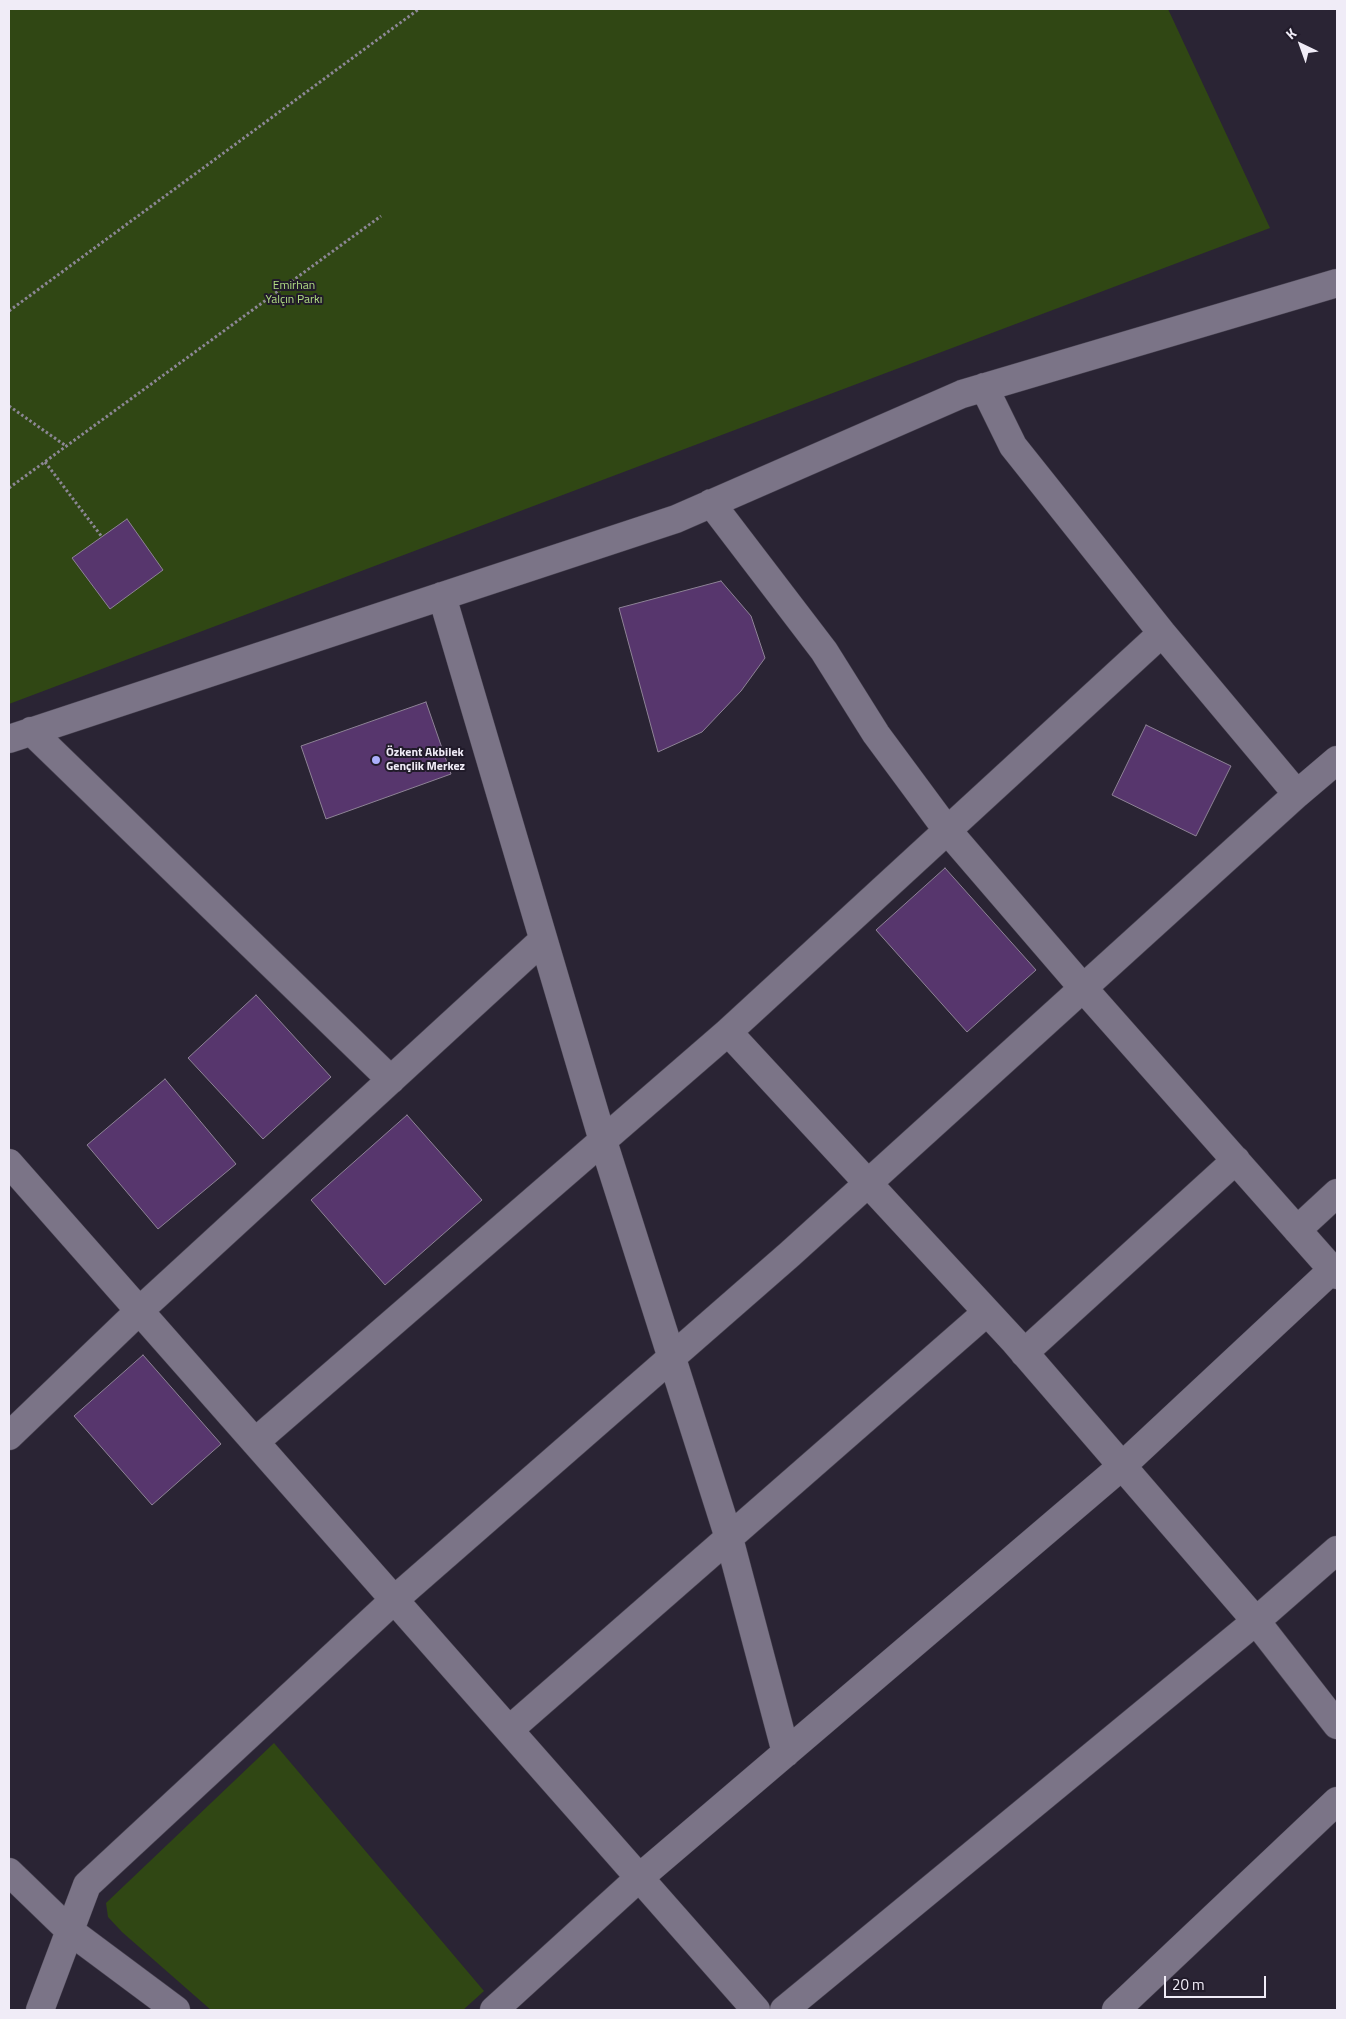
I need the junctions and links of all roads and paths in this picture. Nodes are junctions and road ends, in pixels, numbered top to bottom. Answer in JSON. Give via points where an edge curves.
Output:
{"nodes":[{"id":1,"x":419,"y":9,"type":"edge"},
{"id":2,"x":381,"y":216,"type":"dead end"},
{"id":3,"x":1337,"y":283,"type":"edge"},
{"id":4,"x":9,"y":311,"type":"edge"},
{"id":5,"x":984,"y":387,"type":"junction"},
{"id":6,"x":9,"y":406,"type":"edge"},
{"id":7,"x":66,"y":446,"type":"junction"},
{"id":8,"x":45,"y":462,"type":"junction"},
{"id":9,"x":9,"y":488,"type":"edge"},
{"id":10,"x":711,"y":503,"type":"junction"},
{"id":11,"x":102,"y":537,"type":"dead end"},
{"id":12,"x":442,"y":596,"type":"junction"},
{"id":13,"x":1162,"y":633,"type":"junction"},
{"id":14,"x":20,"y":735,"type":"edge"},
{"id":15,"x":1337,"y":760,"type":"edge"},
{"id":16,"x":1297,"y":794,"type":"junction"},
{"id":17,"x":947,"y":830,"type":"junction"},
{"id":18,"x":543,"y":940,"type":"junction"},
{"id":19,"x":1083,"y":988,"type":"junction"},
{"id":20,"x":728,"y":1032,"type":"junction"},
{"id":21,"x":390,"y":1080,"type":"junction"},
{"id":22,"x":603,"y":1142,"type":"junction"},
{"id":23,"x":1236,"y":1160,"type":"junction"},
{"id":24,"x":9,"y":1163,"type":"edge"},
{"id":25,"x":869,"y":1183,"type":"junction"},
{"id":26,"x":1337,"y":1193,"type":"edge"},
{"id":27,"x":1297,"y":1230,"type":"junction"},
{"id":28,"x":1335,"y":1272,"type":"edge"},
{"id":29,"x":138,"y":1312,"type":"junction"},
{"id":30,"x":988,"y":1312,"type":"junction"},
{"id":31,"x":1024,"y":1353,"type":"junction"},
{"id":32,"x":673,"y":1357,"type":"junction"},
{"id":33,"x":9,"y":1436,"type":"edge"},
{"id":34,"x":255,"y":1442,"type":"junction"},
{"id":35,"x":1122,"y":1466,"type":"junction"},
{"id":36,"x":730,"y":1538,"type":"junction"},
{"id":37,"x":1337,"y":1550,"type":"edge"},
{"id":38,"x":394,"y":1600,"type":"junction"},
{"id":39,"x":1256,"y":1621,"type":"junction"},
{"id":40,"x":1337,"y":1725,"type":"edge"},
{"id":41,"x":509,"y":1730,"type":"junction"},
{"id":42,"x":786,"y":1753,"type":"junction"},
{"id":43,"x":1337,"y":1801,"type":"edge"},
{"id":44,"x":9,"y":1872,"type":"edge"},
{"id":45,"x":639,"y":1878,"type":"junction"},
{"id":46,"x":70,"y":1930,"type":"junction"},
{"id":47,"x":40,"y":2010,"type":"edge"},
{"id":48,"x":176,"y":2010,"type":"edge"},
{"id":49,"x":494,"y":2010,"type":"edge"},
{"id":50,"x":756,"y":2010,"type":"edge"},
{"id":51,"x":784,"y":2010,"type":"edge"},
{"id":52,"x":1116,"y":2010,"type":"edge"}],
"edges":[{"from":1,"to":4,"type":"path"},
{"from":2,"to":7,"type":"path"},
{"from":3,"to":5,"type":"street"},
{"from":5,"to":10,"type":"street"},
{"from":5,"to":13,"type":"street","via":[[1013,446]]},
{"from":6,"to":7,"type":"path"},
{"from":7,"to":8,"type":"path"},
{"from":8,"to":9,"type":"path"},
{"from":8,"to":11,"type":"path"},
{"from":10,"to":12,"type":"street","via":[[676,519]]},
{"from":10,"to":17,"type":"street","via":[[824,651],[876,734]]},
{"from":12,"to":14,"type":"street"},
{"from":12,"to":18,"type":"street"},
{"from":13,"to":16,"type":"street"},
{"from":13,"to":17,"type":"street"},
{"from":14,"to":21,"type":"street"},
{"from":15,"to":16,"type":"street"},
{"from":16,"to":19,"type":"street"},
{"from":17,"to":19,"type":"street"},
{"from":17,"to":20,"type":"street"},
{"from":18,"to":21,"type":"street"},
{"from":18,"to":22,"type":"street"},
{"from":19,"to":23,"type":"street"},
{"from":19,"to":25,"type":"street"},
{"from":20,"to":22,"type":"street"},
{"from":20,"to":25,"type":"street"},
{"from":21,"to":29,"type":"street"},
{"from":22,"to":32,"type":"street"},
{"from":22,"to":34,"type":"street"},
{"from":23,"to":27,"type":"street"},
{"from":23,"to":31,"type":"street"},
{"from":24,"to":29,"type":"street"},
{"from":25,"to":30,"type":"street"},
{"from":25,"to":32,"type":"street"},
{"from":26,"to":27,"type":"street"},
{"from":27,"to":28,"type":"street"},
{"from":28,"to":35,"type":"street"},
{"from":29,"to":33,"type":"street"},
{"from":29,"to":34,"type":"street"},
{"from":30,"to":31,"type":"street"},
{"from":30,"to":36,"type":"street"},
{"from":31,"to":35,"type":"street"},
{"from":32,"to":36,"type":"street"},
{"from":32,"to":38,"type":"street"},
{"from":34,"to":38,"type":"street"},
{"from":35,"to":39,"type":"street"},
{"from":35,"to":42,"type":"street"},
{"from":36,"to":41,"type":"street"},
{"from":36,"to":42,"type":"street"},
{"from":37,"to":39,"type":"street"},
{"from":38,"to":41,"type":"street"},
{"from":38,"to":46,"type":"street","via":[[87,1886]]},
{"from":39,"to":40,"type":"street"},
{"from":39,"to":51,"type":"street"},
{"from":41,"to":45,"type":"street"},
{"from":42,"to":45,"type":"street"},
{"from":43,"to":52,"type":"street"},
{"from":44,"to":46,"type":"street"},
{"from":45,"to":49,"type":"street"},
{"from":45,"to":50,"type":"street"},
{"from":46,"to":47,"type":"street"},
{"from":46,"to":48,"type":"street"}]}
